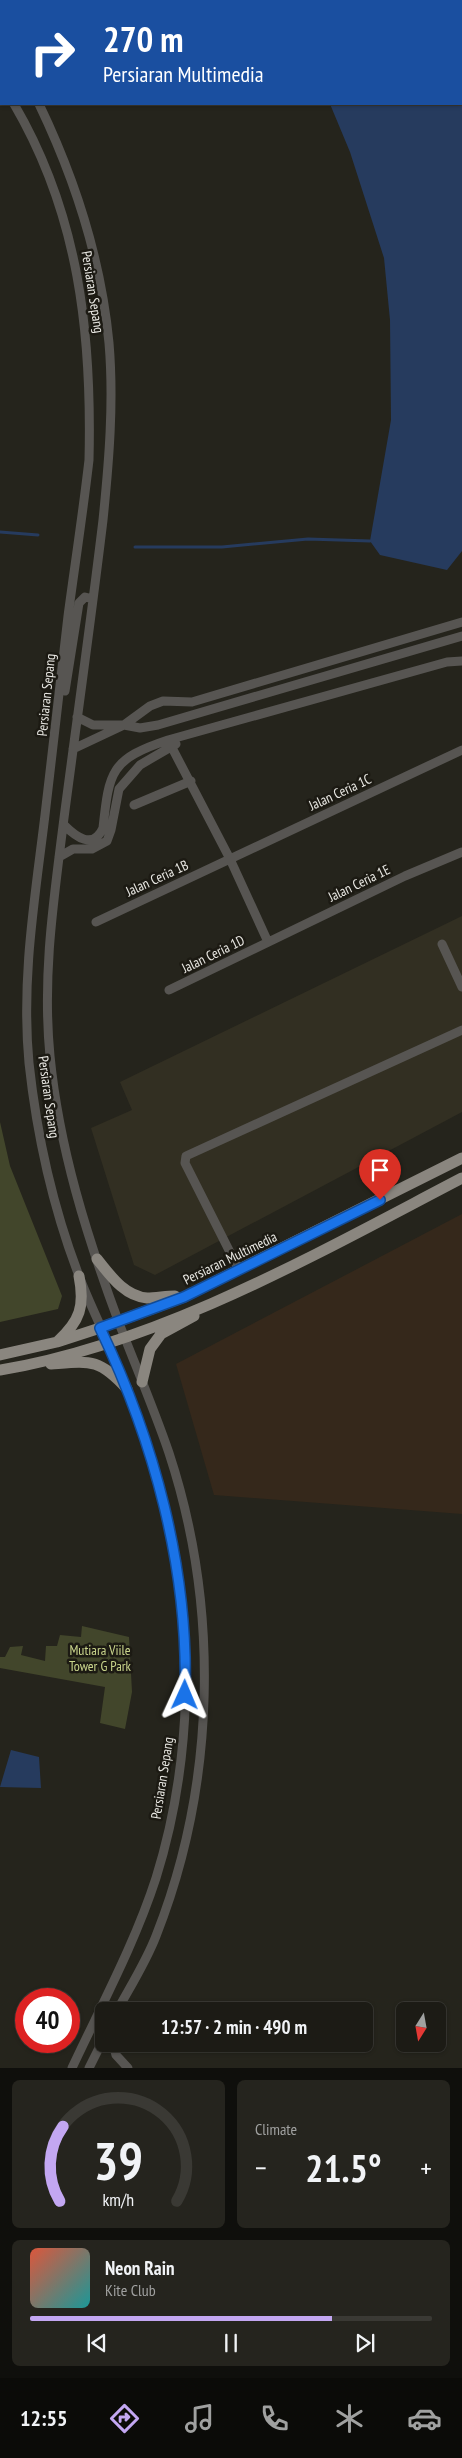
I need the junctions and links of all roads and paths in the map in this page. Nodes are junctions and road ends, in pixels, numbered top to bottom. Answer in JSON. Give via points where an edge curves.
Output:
{"nodes":[{"id":1,"x":15,"y":105,"type":"edge"},
{"id":2,"x":39,"y":105,"type":"edge"},
{"id":3,"x":93,"y":599,"type":"junction"},
{"id":4,"x":462,"y":622,"type":"edge"},
{"id":5,"x":462,"y":636,"type":"edge"},
{"id":6,"x":462,"y":661,"type":"edge"},
{"id":7,"x":77,"y":717,"type":"junction"},
{"id":8,"x":124,"y":725,"type":"junction"},
{"id":9,"x":170,"y":744,"type":"junction"},
{"id":10,"x":54,"y":745,"type":"junction"},
{"id":11,"x":73,"y":749,"type":"junction"},
{"id":12,"x":462,"y":750,"type":"edge"},
{"id":13,"x":191,"y":782,"type":"junction"},
{"id":14,"x":134,"y":805,"type":"dead end"},
{"id":15,"x":64,"y":825,"type":"junction"},
{"id":16,"x":462,"y":852,"type":"edge"},
{"id":17,"x":59,"y":856,"type":"junction"},
{"id":18,"x":230,"y":859,"type":"junction"},
{"id":19,"x":96,"y":922,"type":"dead end"},
{"id":20,"x":268,"y":942,"type":"junction"},
{"id":21,"x":442,"y":944,"type":"dead end"},
{"id":22,"x":462,"y":987,"type":"edge"},
{"id":23,"x":168,"y":990,"type":"dead end"},
{"id":24,"x":462,"y":1030,"type":"edge"},
{"id":25,"x":462,"y":1158,"type":"edge"},
{"id":26,"x":462,"y":1178,"type":"edge"},
{"id":27,"x":97,"y":1259,"type":"junction"},
{"id":28,"x":239,"y":1270,"type":"junction"},
{"id":29,"x":79,"y":1276,"type":"junction"},
{"id":30,"x":184,"y":1297,"type":"junction"},
{"id":31,"x":219,"y":1300,"type":"junction"},
{"id":32,"x":118,"y":1321,"type":"junction"},
{"id":33,"x":100,"y":1328,"type":"junction"},
{"id":34,"x":124,"y":1336,"type":"junction"},
{"id":35,"x":57,"y":1342,"type":"junction"},
{"id":36,"x":107,"y":1343,"type":"junction"},
{"id":37,"x":0,"y":1355,"type":"edge"},
{"id":38,"x":27,"y":1365,"type":"junction"},
{"id":39,"x":0,"y":1370,"type":"edge"},
{"id":40,"x":142,"y":1382,"type":"junction"},
{"id":41,"x":127,"y":1389,"type":"junction"},
{"id":42,"x":122,"y":2002,"type":"edge"},
{"id":43,"x":97,"y":2052,"type":"edge"},
{"id":44,"x":115,"y":2052,"type":"edge"},
{"id":45,"x":72,"y":2068,"type":"edge"},
{"id":46,"x":89,"y":2068,"type":"edge"},
{"id":47,"x":128,"y":2068,"type":"edge"}],
"edges":[{"from":1,"to":10,"type":"street","name":"Persiaran Sepang","via":[[41,154],[70,242],[83,308],[91,393],[89,460]]},
{"from":2,"to":3,"type":"street","name":"Persiaran Sepang","via":[[72,180],[90,237],[109,343],[109,460]]},
{"from":3,"to":7,"type":"street","name":"Persiaran Sepang"},
{"from":3,"to":10,"type":"street","via":[[85,597],[79,603]]},
{"from":4,"to":8,"type":"street","via":[[192,702],[163,701],[150,706]]},
{"from":5,"to":8,"type":"street","via":[[158,725],[140,728]]},
{"from":6,"to":9,"type":"street","via":[[447,662],[186,736]]},
{"from":7,"to":8,"type":"street","via":[[93,725]]},
{"from":7,"to":11,"type":"street","name":"Persiaran Sepang"},
{"from":8,"to":11,"type":"street"},
{"from":9,"to":13,"type":"street"},
{"from":9,"to":15,"type":"street","via":[[132,754],[114,773],[108,785],[103,828],[99,835],[91,840],[82,840]]},
{"from":9,"to":17,"type":"street","via":[[140,765],[119,789],[107,841],[92,849],[73,850]]},
{"from":10,"to":29,"type":"street","name":"Persiaran Sepang","via":[[34,890],[27,973],[29,1059],[44,1158]]},
{"from":11,"to":15,"type":"street","name":"Persiaran Sepang"},
{"from":12,"to":18,"type":"street","name":"Jalan Ceria 1C"},
{"from":13,"to":14,"type":"street"},
{"from":13,"to":18,"type":"street"},
{"from":15,"to":17,"type":"street","name":"Persiaran Sepang"},
{"from":16,"to":20,"type":"street","name":"Jalan Ceria 1E"},
{"from":17,"to":27,"type":"street","name":"Persiaran Sepang","via":[[46,974],[50,1058],[66,1153]]},
{"from":18,"to":19,"type":"street","name":"Jalan Ceria 1B"},
{"from":18,"to":20,"type":"street"},
{"from":20,"to":23,"type":"street","name":"Jalan Ceria 1D"},
{"from":21,"to":22,"type":"street"},
{"from":24,"to":28,"type":"street","via":[[186,1156],[185,1164]]},
{"from":25,"to":28,"type":"main road","name":"Persiaran Multimedia"},
{"from":26,"to":31,"type":"main road"},
{"from":27,"to":30,"type":"main road","via":[[119,1285],[134,1294],[148,1298]]},
{"from":27,"to":32,"type":"street","name":"Persiaran Sepang"},
{"from":28,"to":30,"type":"main road","name":"Persiaran Multimedia"},
{"from":29,"to":33,"type":"street","name":"Persiaran Sepang"},
{"from":29,"to":35,"type":"main road","via":[[80,1313]]},
{"from":30,"to":32,"type":"main road","name":"Persiaran Multimedia"},
{"from":31,"to":34,"type":"main road"},
{"from":31,"to":40,"type":"main road","via":[[161,1334],[150,1349]]},
{"from":32,"to":33,"type":"main road","name":"Persiaran Multimedia"},
{"from":32,"to":34,"type":"street","name":"Persiaran Sepang"},
{"from":33,"to":35,"type":"main road","name":"Persiaran Multimedia"},
{"from":33,"to":36,"type":"street","name":"Persiaran Sepang"},
{"from":34,"to":36,"type":"main road"},
{"from":34,"to":40,"type":"street","name":"Persiaran Sepang"},
{"from":35,"to":37,"type":"main road","name":"Persiaran Multimedia"},
{"from":36,"to":38,"type":"main road"},
{"from":36,"to":41,"type":"street","name":"Persiaran Sepang"},
{"from":38,"to":39,"type":"main road"},
{"from":38,"to":41,"type":"main road","via":[[86,1361],[100,1365]]},
{"from":40,"to":42,"type":"street","name":"Persiaran Sepang","via":[[182,1497],[192,1544],[202,1620],[204,1704],[196,1788],[175,1882],[155,1939]]},
{"from":41,"to":45,"type":"street","name":"Persiaran Sepang","via":[[158,1480],[179,1586],[185,1678],[181,1754],[156,1878],[127,1951]]},
{"from":43,"to":46,"type":"street"},
{"from":44,"to":47,"type":"street"}]}
